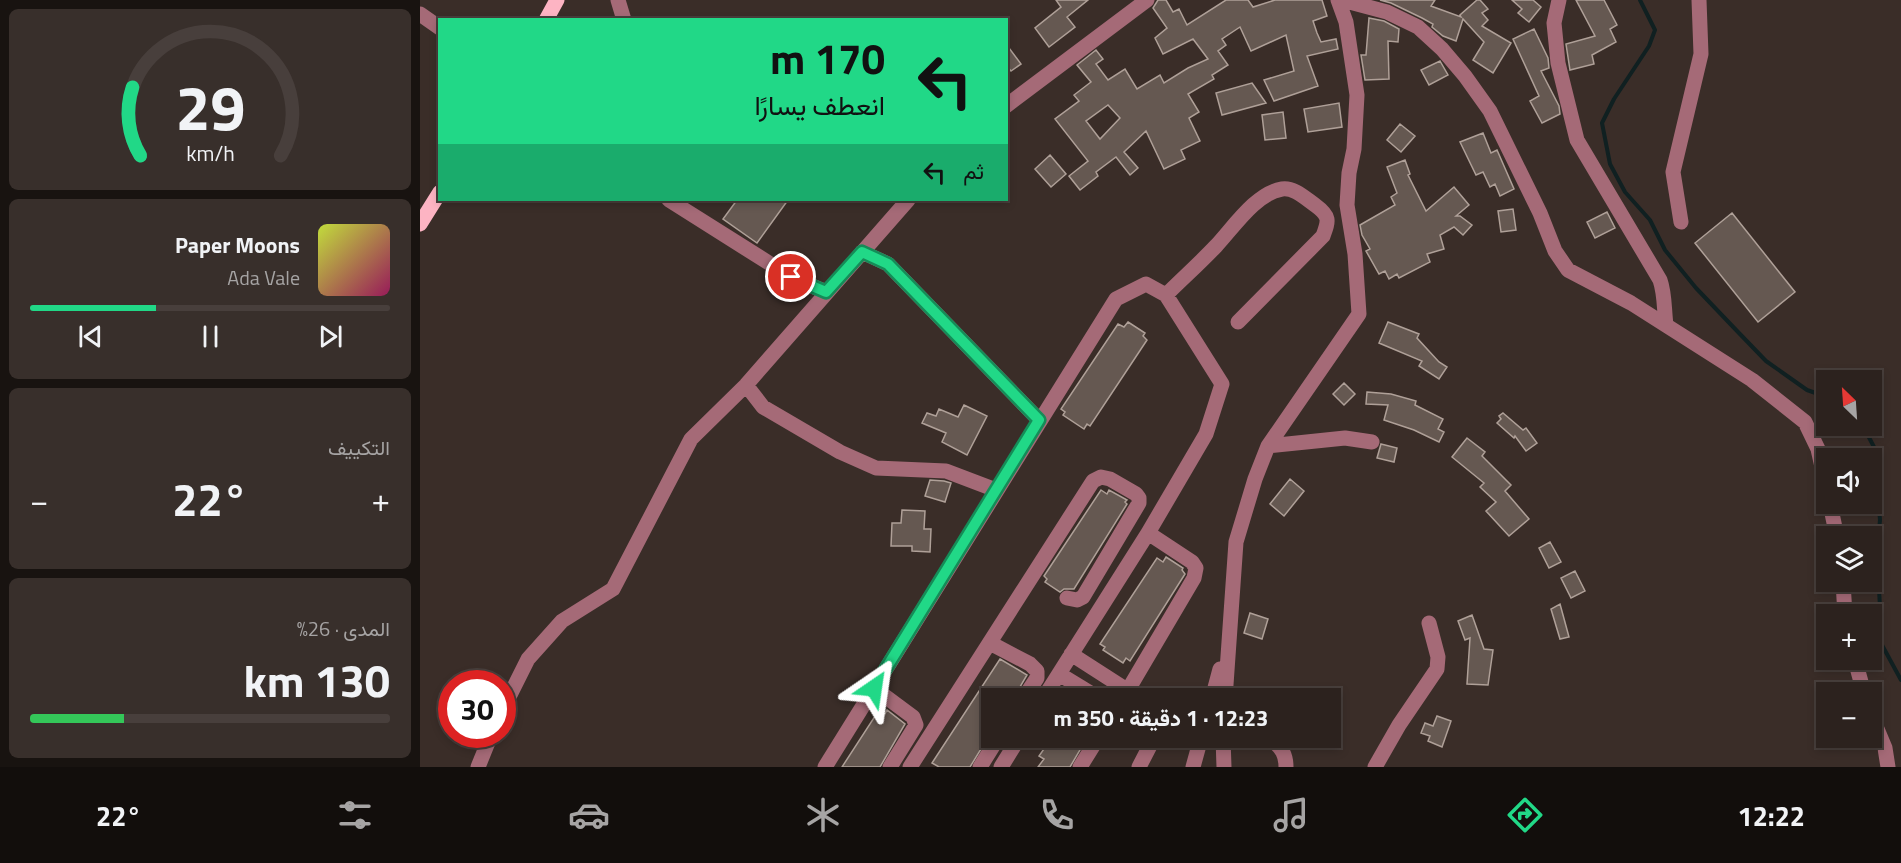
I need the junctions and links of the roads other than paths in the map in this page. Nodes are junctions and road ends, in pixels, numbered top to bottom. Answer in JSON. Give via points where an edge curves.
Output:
{"nodes":[{"id":1,"x":557,"y":0,"type":"edge"},
{"id":2,"x":618,"y":0,"type":"edge"},
{"id":3,"x":1147,"y":0,"type":"edge"},
{"id":4,"x":1340,"y":0,"type":"edge"},
{"id":5,"x":1559,"y":0,"type":"edge"},
{"id":6,"x":1699,"y":0,"type":"edge"},
{"id":7,"x":420,"y":14,"type":"edge"},
{"id":8,"x":547,"y":18,"type":"edge"},
{"id":9,"x":623,"y":18,"type":"edge"},
{"id":10,"x":438,"y":27,"type":"edge"},
{"id":11,"x":1008,"y":104,"type":"edge"},
{"id":12,"x":438,"y":195,"type":"edge"},
{"id":13,"x":671,"y":201,"type":"edge"},
{"id":14,"x":907,"y":201,"type":"edge"},
{"id":15,"x":1681,"y":222,"type":"dead end"},
{"id":16,"x":420,"y":224,"type":"edge"},
{"id":17,"x":862,"y":252,"type":"junction"},
{"id":18,"x":826,"y":292,"type":"junction"},
{"id":19,"x":1166,"y":295,"type":"junction"},
{"id":20,"x":1238,"y":322,"type":"dead end"},
{"id":21,"x":1666,"y":325,"type":"junction"},
{"id":22,"x":746,"y":384,"type":"junction"},
{"id":23,"x":1039,"y":420,"type":"junction"},
{"id":24,"x":1372,"y":442,"type":"dead end"},
{"id":25,"x":1268,"y":446,"type":"junction"},
{"id":26,"x":1818,"y":448,"type":"edge"},
{"id":27,"x":996,"y":490,"type":"junction"},
{"id":28,"x":1148,"y":533,"type":"junction"},
{"id":29,"x":1067,"y":598,"type":"dead end"},
{"id":30,"x":1429,"y":623,"type":"dead end"},
{"id":31,"x":1229,"y":638,"type":"junction"},
{"id":32,"x":990,"y":643,"type":"junction"},
{"id":33,"x":1071,"y":654,"type":"junction"},
{"id":34,"x":1059,"y":674,"type":"junction"},
{"id":35,"x":516,"y":683,"type":"edge"},
{"id":36,"x":874,"y":688,"type":"junction"},
{"id":37,"x":1030,"y":688,"type":"edge"},
{"id":38,"x":1050,"y":688,"type":"edge"},
{"id":39,"x":1082,"y":688,"type":"edge"},
{"id":40,"x":1125,"y":688,"type":"edge"},
{"id":41,"x":1129,"y":688,"type":"edge"},
{"id":42,"x":1215,"y":688,"type":"edge"},
{"id":43,"x":1226,"y":688,"type":"edge"},
{"id":44,"x":1882,"y":741,"type":"edge"},
{"id":45,"x":484,"y":748,"type":"edge"},
{"id":46,"x":992,"y":748,"type":"edge"},
{"id":47,"x":1013,"y":748,"type":"edge"},
{"id":48,"x":1092,"y":748,"type":"edge"},
{"id":49,"x":1149,"y":748,"type":"edge"},
{"id":50,"x":1198,"y":748,"type":"edge"},
{"id":51,"x":1223,"y":748,"type":"edge"},
{"id":52,"x":1281,"y":748,"type":"edge"},
{"id":53,"x":478,"y":767,"type":"edge"},
{"id":54,"x":825,"y":767,"type":"edge"},
{"id":55,"x":890,"y":767,"type":"edge"},
{"id":56,"x":910,"y":767,"type":"edge"},
{"id":57,"x":980,"y":767,"type":"edge"},
{"id":58,"x":1002,"y":767,"type":"edge"},
{"id":59,"x":1080,"y":767,"type":"edge"},
{"id":60,"x":1139,"y":767,"type":"edge"},
{"id":61,"x":1192,"y":767,"type":"edge"},
{"id":62,"x":1224,"y":767,"type":"edge"},
{"id":63,"x":1286,"y":767,"type":"edge"},
{"id":64,"x":1375,"y":767,"type":"edge"},
{"id":65,"x":1888,"y":767,"type":"edge"}],
"edges":[{"from":1,"to":8,"type":"main road"},
{"from":2,"to":9,"type":"street"},
{"from":3,"to":11,"type":"street"},
{"from":4,"to":21,"type":"street","via":[[1387,12],[1418,27],[1442,49],[1490,111],[1555,251],[1569,270]]},
{"from":4,"to":25,"type":"street","via":[[1357,95],[1347,205],[1359,314]]},
{"from":5,"to":21,"type":"street","via":[[1554,23],[1558,63],[1577,140],[1660,280]]},
{"from":6,"to":15,"type":"street","via":[[1701,54],[1673,172]]},
{"from":7,"to":10,"type":"street"},
{"from":12,"to":16,"type":"main road"},
{"from":13,"to":18,"type":"street","via":[[791,277]]},
{"from":14,"to":17,"type":"street"},
{"from":17,"to":18,"type":"street"},
{"from":17,"to":23,"type":"street","via":[[888,264]]},
{"from":18,"to":22,"type":"street"},
{"from":19,"to":20,"type":"street","via":[[1254,205],[1270,193],[1284,189],[1300,194],[1325,212],[1328,222],[1323,236]]},
{"from":19,"to":23,"type":"street","via":[[1146,284],[1116,299]]},
{"from":19,"to":28,"type":"street","via":[[1221,384],[1206,434]]},
{"from":21,"to":26,"type":"street","via":[[1752,380],[1805,422]]},
{"from":22,"to":27,"type":"street","via":[[763,407],[840,452],[876,468],[946,471]]},
{"from":22,"to":35,"type":"street","via":[[691,439],[613,589],[562,621],[528,659]]},
{"from":23,"to":27,"type":"street"},
{"from":24,"to":25,"type":"street","via":[[1345,438]]},
{"from":25,"to":31,"type":"street","via":[[1236,543]]},
{"from":27,"to":36,"type":"street"},
{"from":28,"to":33,"type":"street"},
{"from":28,"to":41,"type":"street","via":[[1196,568],[1194,578]]},
{"from":29,"to":32,"type":"street","via":[[1083,597],[1139,503],[1136,494],[1110,479],[1101,477],[1093,481]]},
{"from":30,"to":64,"type":"street","via":[[1438,657],[1437,669]]},
{"from":31,"to":42,"type":"street"},
{"from":31,"to":43,"type":"street"},
{"from":32,"to":37,"type":"street","via":[[1037,671]]},
{"from":32,"to":56,"type":"street"},
{"from":33,"to":34,"type":"street"},
{"from":33,"to":40,"type":"street"},
{"from":34,"to":38,"type":"street"},
{"from":34,"to":39,"type":"street"},
{"from":36,"to":54,"type":"street"},
{"from":36,"to":55,"type":"street","via":[[913,717],[916,725]]},
{"from":44,"to":65,"type":"street"},
{"from":45,"to":53,"type":"street"},
{"from":46,"to":57,"type":"street"},
{"from":47,"to":58,"type":"street"},
{"from":48,"to":59,"type":"street"},
{"from":49,"to":60,"type":"street"},
{"from":50,"to":61,"type":"street"},
{"from":51,"to":62,"type":"street"},
{"from":52,"to":63,"type":"street"}]}
